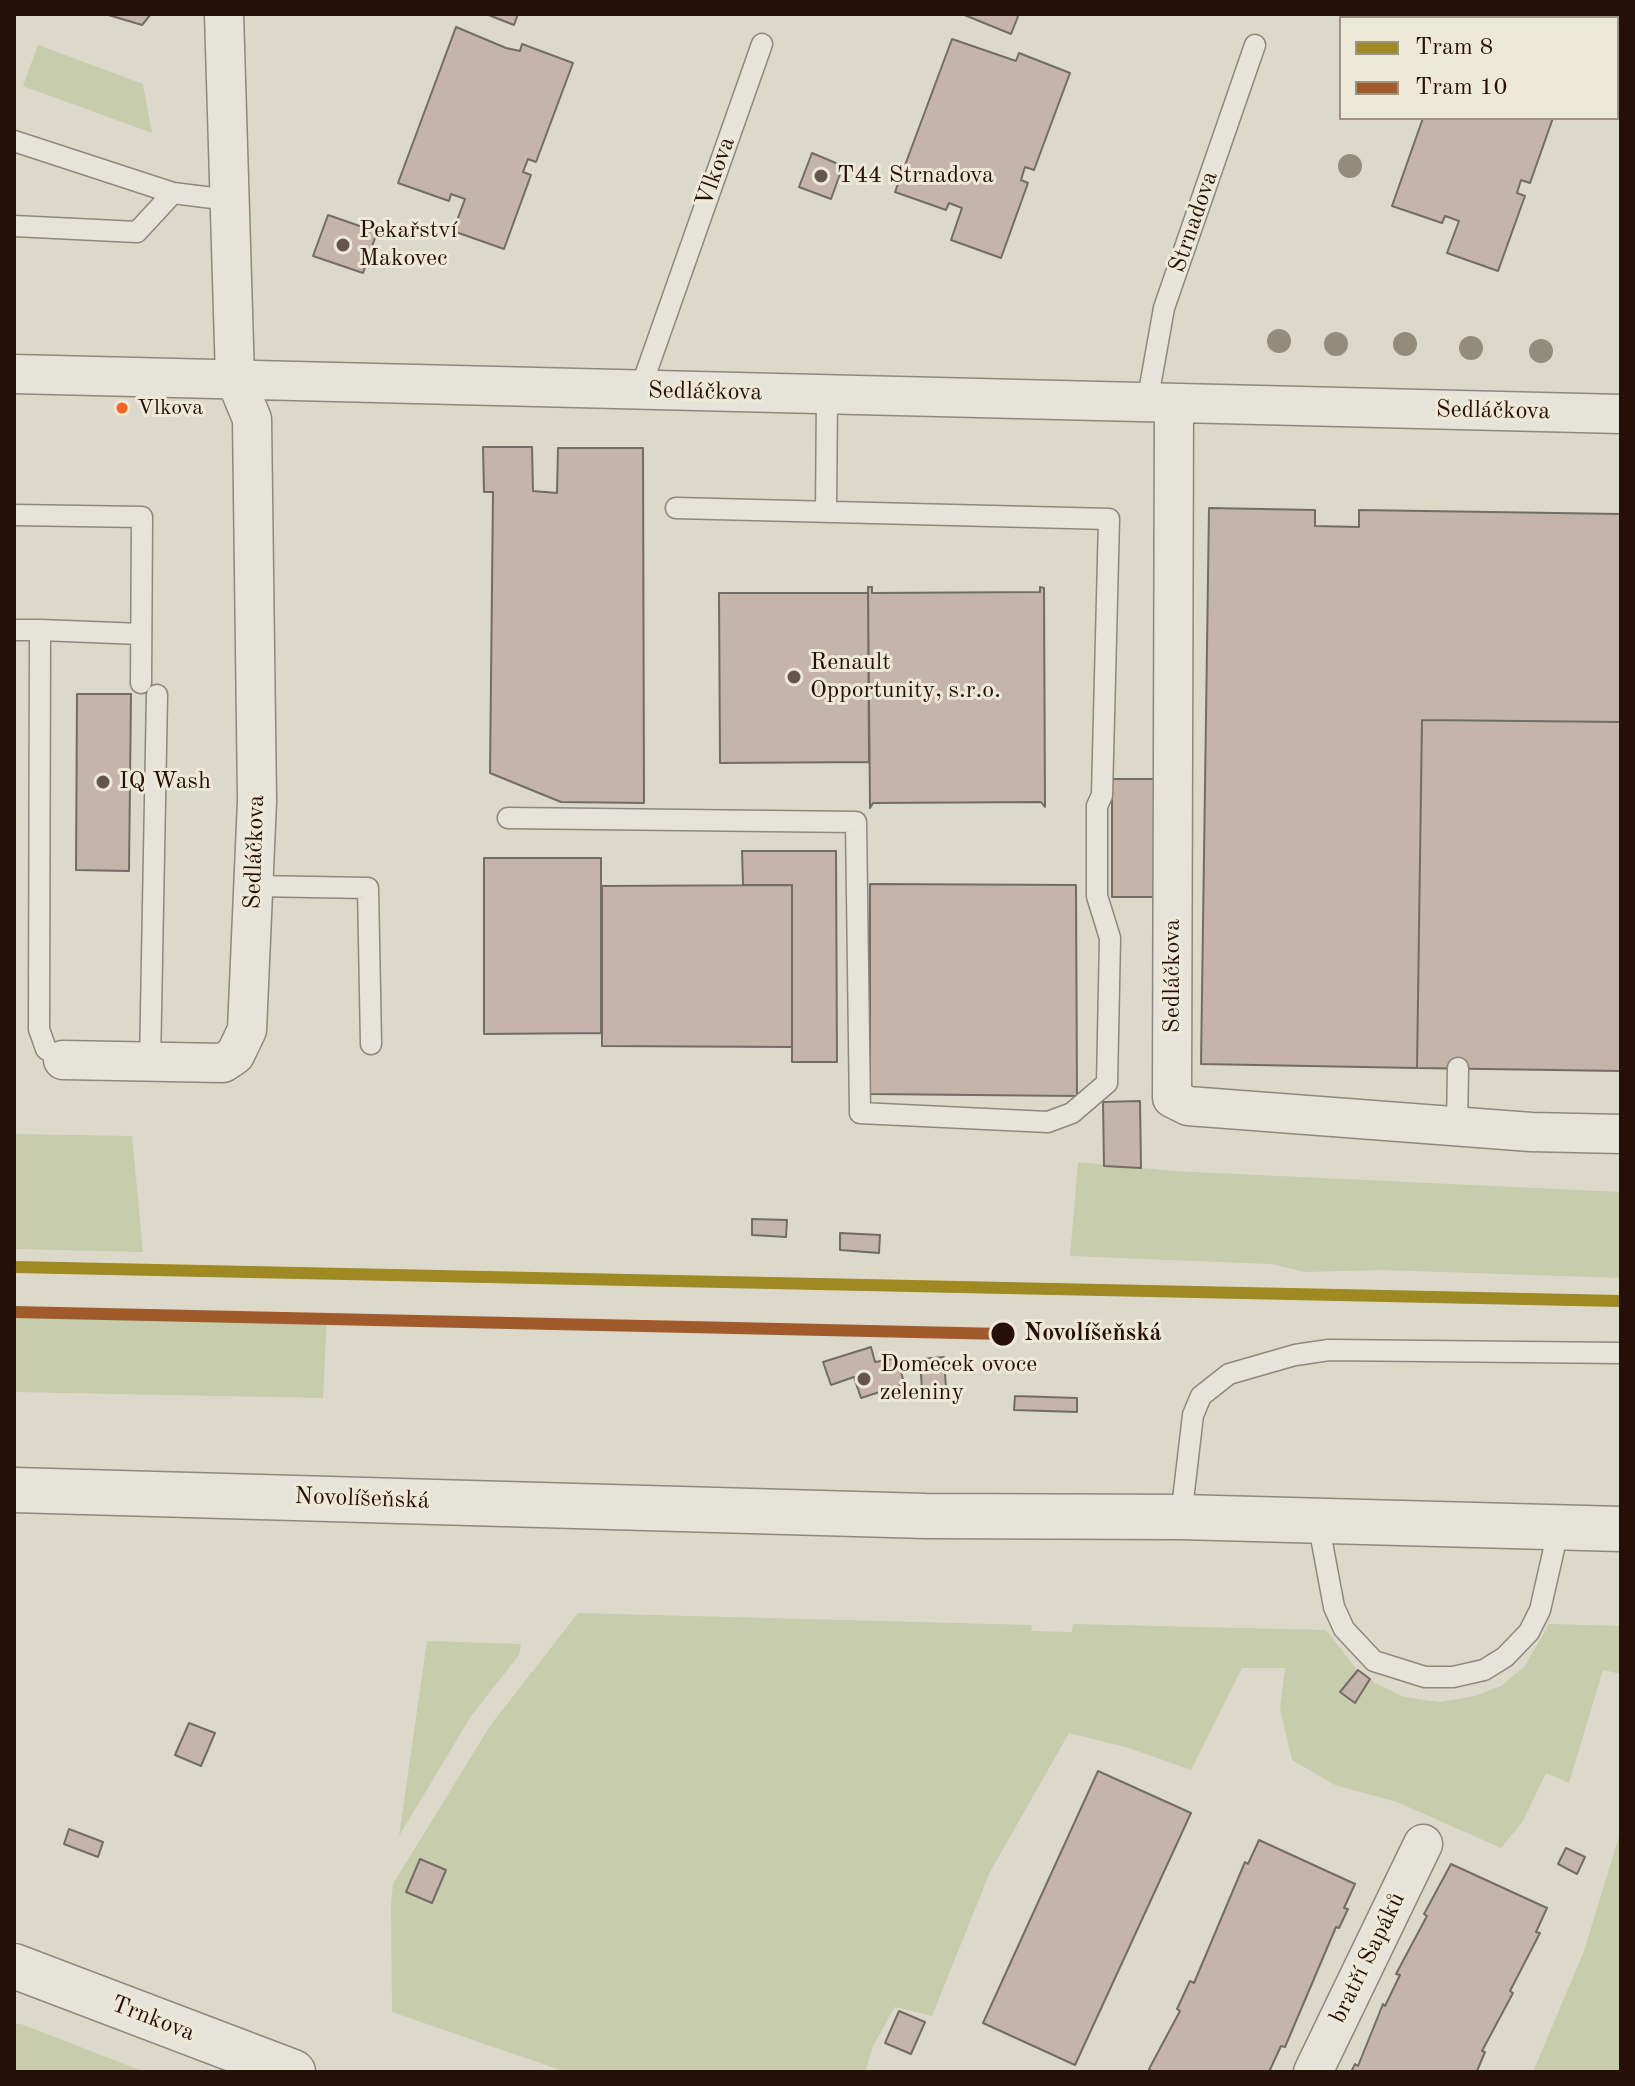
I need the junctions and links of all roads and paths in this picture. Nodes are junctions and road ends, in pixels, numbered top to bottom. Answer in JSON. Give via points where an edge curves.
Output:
{"nodes":[{"id":1,"x":224,"y":14,"type":"edge"},
{"id":2,"x":762,"y":44,"type":"dead end"},
{"id":3,"x":1255,"y":45,"type":"dead end"},
{"id":4,"x":14,"y":141,"type":"edge"},
{"id":5,"x":173,"y":193,"type":"junction"},
{"id":6,"x":229,"y":200,"type":"junction"},
{"id":7,"x":14,"y":226,"type":"edge"},
{"id":8,"x":14,"y":374,"type":"edge"},
{"id":9,"x":235,"y":378,"type":"junction"},
{"id":10,"x":640,"y":390,"type":"junction"},
{"id":11,"x":827,"y":395,"type":"junction"},
{"id":12,"x":1160,"y":403,"type":"junction"},
{"id":13,"x":1621,"y":414,"type":"edge"},
{"id":14,"x":676,"y":508,"type":"dead end"},
{"id":15,"x":826,"y":512,"type":"junction"},
{"id":16,"x":14,"y":515,"type":"edge"},
{"id":17,"x":14,"y":630,"type":"edge"},
{"id":18,"x":40,"y":630,"type":"junction"},
{"id":19,"x":141,"y":634,"type":"junction"},
{"id":20,"x":508,"y":818,"type":"dead end"},
{"id":21,"x":254,"y":886,"type":"junction"},
{"id":22,"x":371,"y":1044,"type":"dead end"},
{"id":23,"x":63,"y":1060,"type":"joint"},
{"id":24,"x":150,"y":1064,"type":"junction"},
{"id":25,"x":1458,"y":1068,"type":"dead end"},
{"id":26,"x":1457,"y":1126,"type":"junction"},
{"id":27,"x":1621,"y":1134,"type":"edge"},
{"id":28,"x":1621,"y":1353,"type":"edge"},
{"id":29,"x":14,"y":1490,"type":"edge"},
{"id":30,"x":1181,"y":1517,"type":"junction"},
{"id":31,"x":1318,"y":1521,"type":"junction"},
{"id":32,"x":1559,"y":1527,"type":"junction"},
{"id":33,"x":1621,"y":1529,"type":"edge"},
{"id":34,"x":1423,"y":1844,"type":"dead end"},
{"id":35,"x":14,"y":1966,"type":"edge"},
{"id":36,"x":293,"y":2072,"type":"edge"},
{"id":37,"x":1313,"y":2072,"type":"edge"}],
"edges":[{"from":1,"to":6,"type":"street"},
{"from":2,"to":10,"type":"lane","name":"Vlkova"},
{"from":3,"to":12,"type":"lane","name":"Strnadova","via":[[1164,308]]},
{"from":4,"to":5,"type":"lane"},
{"from":5,"to":6,"type":"lane"},
{"from":5,"to":7,"type":"lane","via":[[137,232]]},
{"from":6,"to":9,"type":"street"},
{"from":8,"to":9,"type":"street","name":"Sedláčkova"},
{"from":9,"to":10,"type":"street","name":"Sedláčkova"},
{"from":9,"to":21,"type":"street","name":"Sedláčkova","via":[[252,419]]},
{"from":10,"to":11,"type":"street","name":"Sedláčkova"},
{"from":11,"to":12,"type":"street","name":"Sedláčkova"},
{"from":11,"to":15,"type":"lane"},
{"from":12,"to":13,"type":"street","name":"Sedláčkova"},
{"from":12,"to":26,"type":"street","name":"Sedláčkova","via":[[1172,1098],[1188,1106]]},
{"from":14,"to":15,"type":"lane"},
{"from":15,"to":20,"type":"lane","via":[[1109,519],[1097,896],[1110,938],[1107,1083],[1072,1113],[1048,1122],[860,1113],[856,822]]},
{"from":16,"to":19,"type":"lane","via":[[142,517]]},
{"from":17,"to":18,"type":"lane"},
{"from":18,"to":19,"type":"lane"},
{"from":18,"to":23,"type":"lane","via":[[39,1029],[46,1049]]},
{"from":19,"to":24,"type":"lane","via":[[149,689]]},
{"from":21,"to":22,"type":"lane","via":[[368,888]]},
{"from":21,"to":24,"type":"street","name":"Sedláčkova","via":[[249,1015],[235,1055],[223,1063]]},
{"from":23,"to":24,"type":"street","name":"Sedláčkova"},
{"from":25,"to":26,"type":"lane"},
{"from":26,"to":27,"type":"street","name":"Sedláčkova"},
{"from":28,"to":30,"type":"lane","via":[[1329,1350],[1229,1374],[1201,1396],[1193,1415]]},
{"from":29,"to":30,"type":"street","name":"Novolíšeňská","via":[[926,1516]]},
{"from":30,"to":31,"type":"street","name":"Novolíšeňská"},
{"from":31,"to":32,"type":"street","name":"Novolíšeňská"},
{"from":31,"to":32,"type":"lane","via":[[1334,1607],[1344,1629],[1374,1661],[1425,1677],[1484,1670],[1529,1632],[1540,1610]]},
{"from":32,"to":33,"type":"street","name":"Novolíšeňská"},
{"from":34,"to":37,"type":"street","name":"bratří Sapáků"},
{"from":35,"to":36,"type":"street","name":"Trnkova"}]}
